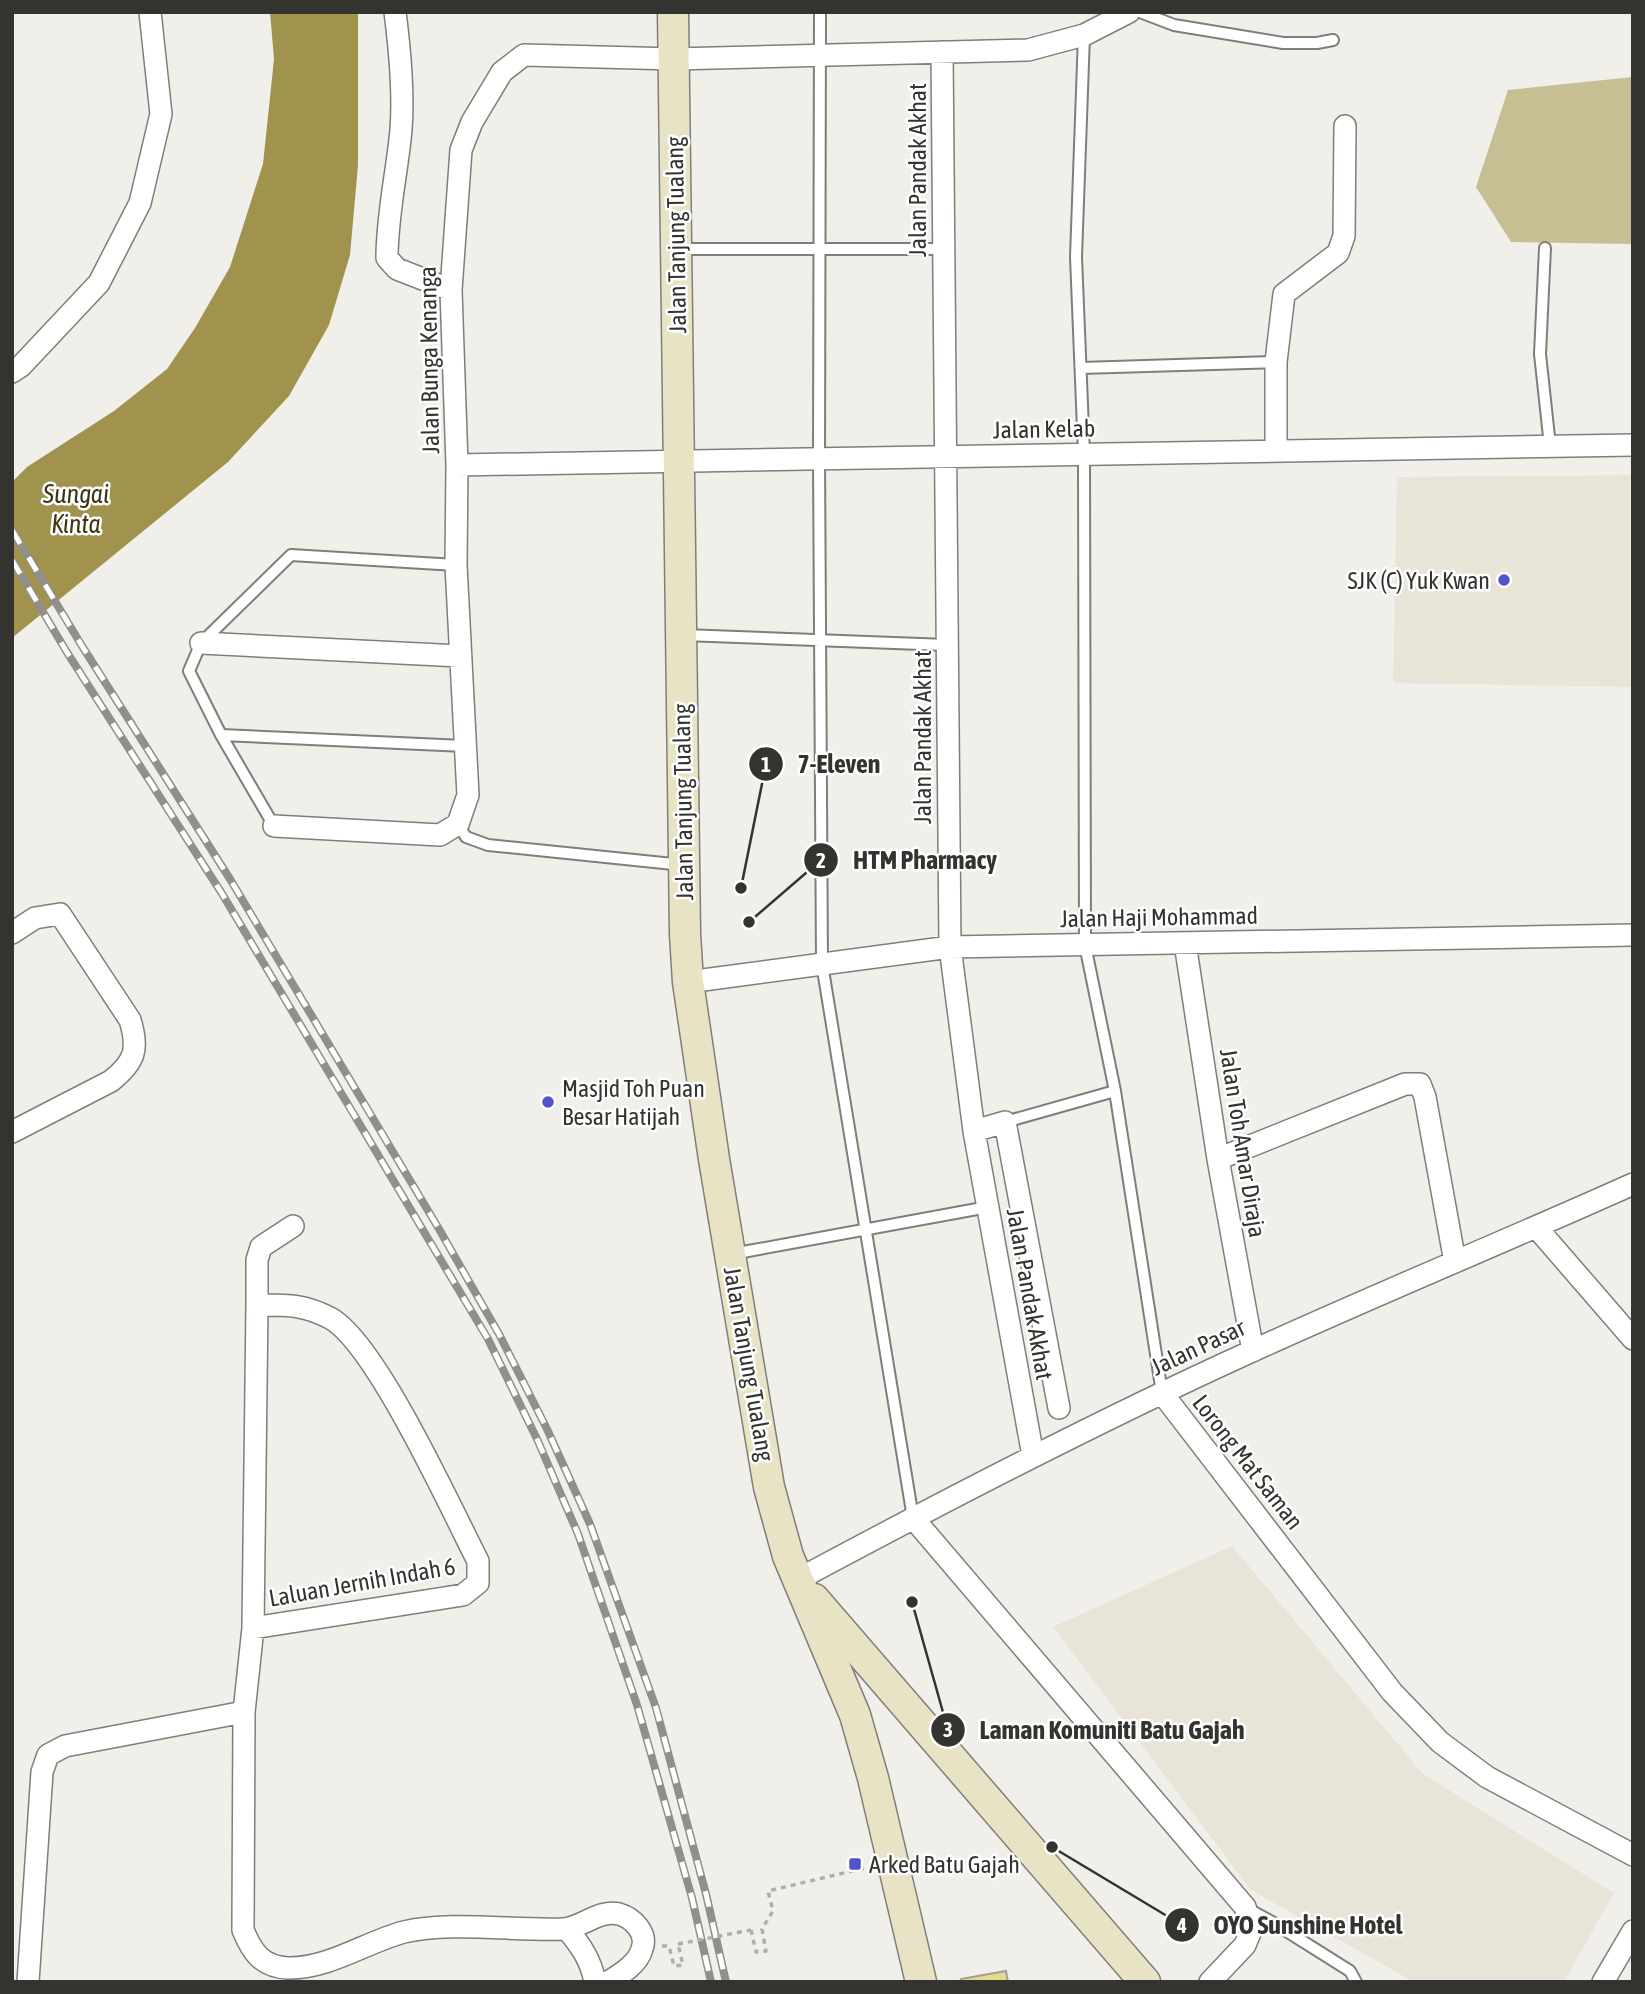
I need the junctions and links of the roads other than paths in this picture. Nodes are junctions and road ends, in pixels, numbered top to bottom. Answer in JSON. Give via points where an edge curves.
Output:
{"nodes":[{"id":1,"x":150,"y":12,"type":"edge"},
{"id":2,"x":395,"y":12,"type":"edge"},
{"id":3,"x":673,"y":12,"type":"edge"},
{"id":4,"x":820,"y":12,"type":"edge"},
{"id":5,"x":1129,"y":12,"type":"edge"},
{"id":6,"x":1140,"y":12,"type":"edge"},
{"id":7,"x":1084,"y":35,"type":"junction"},
{"id":8,"x":1333,"y":40,"type":"dead end"},
{"id":9,"x":942,"y":52,"type":"junction"},
{"id":10,"x":820,"y":55,"type":"junction"},
{"id":11,"x":674,"y":59,"type":"junction"},
{"id":12,"x":1345,"y":126,"type":"dead end"},
{"id":13,"x":1545,"y":248,"type":"dead end"},
{"id":14,"x":676,"y":249,"type":"junction"},
{"id":15,"x":820,"y":249,"type":"junction"},
{"id":16,"x":944,"y":249,"type":"junction"},
{"id":17,"x":451,"y":290,"type":"junction"},
{"id":18,"x":1276,"y":362,"type":"junction"},
{"id":19,"x":1081,"y":368,"type":"junction"},
{"id":20,"x":12,"y":372,"type":"edge"},
{"id":21,"x":1633,"y":445,"type":"edge"},
{"id":22,"x":1550,"y":446,"type":"junction"},
{"id":23,"x":1276,"y":450,"type":"junction"},
{"id":24,"x":1084,"y":454,"type":"junction"},
{"id":25,"x":946,"y":457,"type":"junction"},
{"id":26,"x":819,"y":459,"type":"junction"},
{"id":27,"x":679,"y":461,"type":"junction"},
{"id":28,"x":457,"y":465,"type":"junction"},
{"id":29,"x":456,"y":565,"type":"junction"},
{"id":30,"x":681,"y":635,"type":"junction"},
{"id":31,"x":820,"y":640,"type":"junction"},
{"id":32,"x":201,"y":643,"type":"junction"},
{"id":33,"x":947,"y":645,"type":"junction"},
{"id":34,"x":460,"y":656,"type":"junction"},
{"id":35,"x":221,"y":735,"type":"junction"},
{"id":36,"x":465,"y":746,"type":"junction"},
{"id":37,"x":458,"y":824,"type":"junction"},
{"id":38,"x":274,"y":826,"type":"joint"},
{"id":39,"x":684,"y":865,"type":"junction"},
{"id":40,"x":12,"y":933,"type":"edge"},
{"id":41,"x":1633,"y":935,"type":"edge"},
{"id":42,"x":1185,"y":943,"type":"junction"},
{"id":43,"x":1085,"y":944,"type":"junction"},
{"id":44,"x":950,"y":947,"type":"junction"},
{"id":45,"x":822,"y":964,"type":"junction"},
{"id":46,"x":688,"y":982,"type":"junction"},
{"id":47,"x":1115,"y":1091,"type":"junction"},
{"id":48,"x":1005,"y":1122,"type":"junction"},
{"id":49,"x":974,"y":1131,"type":"junction"},
{"id":50,"x":12,"y":1132,"type":"edge"},
{"id":51,"x":1218,"y":1159,"type":"junction"},
{"id":52,"x":1633,"y":1184,"type":"edge"},
{"id":53,"x":988,"y":1207,"type":"junction"},
{"id":54,"x":293,"y":1226,"type":"dead end"},
{"id":55,"x":1536,"y":1227,"type":"junction"},
{"id":56,"x":866,"y":1230,"type":"junction"},
{"id":57,"x":730,"y":1254,"type":"junction"},
{"id":58,"x":1455,"y":1262,"type":"junction"},
{"id":59,"x":257,"y":1305,"type":"junction"},
{"id":60,"x":1633,"y":1339,"type":"edge"},
{"id":61,"x":1253,"y":1350,"type":"junction"},
{"id":62,"x":1052,"y":1370,"type":"junction"},
{"id":63,"x":1018,"y":1376,"type":"junction"},
{"id":64,"x":1162,"y":1393,"type":"junction"},
{"id":65,"x":1059,"y":1408,"type":"dead end"},
{"id":66,"x":1033,"y":1456,"type":"junction"},
{"id":67,"x":913,"y":1518,"type":"junction"},
{"id":68,"x":797,"y":1580,"type":"junction"},
{"id":69,"x":253,"y":1628,"type":"junction"},
{"id":70,"x":893,"y":1690,"type":"junction"},
{"id":71,"x":244,"y":1713,"type":"junction"},
{"id":72,"x":855,"y":1715,"type":"junction"},
{"id":73,"x":1633,"y":1855,"type":"edge"},
{"id":74,"x":1245,"y":1907,"type":"junction"},
{"id":75,"x":567,"y":1929,"type":"junction"},
{"id":76,"x":1633,"y":1931,"type":"edge"},
{"id":77,"x":1117,"y":1950,"type":"junction"},
{"id":78,"x":27,"y":1982,"type":"edge"},
{"id":79,"x":595,"y":1982,"type":"edge"},
{"id":80,"x":608,"y":1982,"type":"edge"},
{"id":81,"x":921,"y":1982,"type":"edge"},
{"id":82,"x":1126,"y":1982,"type":"edge"},
{"id":83,"x":1145,"y":1982,"type":"edge"},
{"id":84,"x":1210,"y":1982,"type":"edge"},
{"id":85,"x":1356,"y":1982,"type":"edge"},
{"id":86,"x":1603,"y":1982,"type":"edge"}],
"edges":[{"from":1,"to":20,"type":"street","via":[[161,114],[140,203],[99,283]]},
{"from":2,"to":17,"type":"street","via":[[401,59],[401,130],[387,258],[397,269]]},
{"from":3,"to":11,"type":"main road","name":"Jalan Tanjung Tualang"},
{"from":4,"to":10,"type":"lane"},
{"from":5,"to":7,"type":"street"},
{"from":6,"to":8,"type":"lane","via":[[1174,25],[1283,43]]},
{"from":7,"to":9,"type":"street","via":[[1028,50]]},
{"from":7,"to":19,"type":"lane","name":"Lorong Mat Saman","via":[[1076,257]]},
{"from":9,"to":10,"type":"street"},
{"from":9,"to":16,"type":"street","name":"Jalan Pandak Akhat"},
{"from":10,"to":11,"type":"street"},
{"from":10,"to":15,"type":"lane"},
{"from":11,"to":14,"type":"main road","name":"Jalan Tanjung Tualang"},
{"from":11,"to":17,"type":"street","name":"Jalan Bunga Kenanga","via":[[524,55],[502,72],[461,150]]},
{"from":12,"to":18,"type":"street","via":[[1344,236],[1338,253],[1284,294]]},
{"from":13,"to":22,"type":"lane","via":[[1540,354]]},
{"from":14,"to":15,"type":"lane"},
{"from":14,"to":27,"type":"main road","name":"Jalan Tanjung Tualang"},
{"from":15,"to":16,"type":"lane"},
{"from":15,"to":26,"type":"lane"},
{"from":16,"to":25,"type":"street","name":"Jalan Pandak Akhat"},
{"from":17,"to":28,"type":"street","name":"Jalan Bunga Kenanga"},
{"from":18,"to":19,"type":"lane"},
{"from":18,"to":23,"type":"street"},
{"from":19,"to":24,"type":"lane","name":"Lorong Mat Saman"},
{"from":21,"to":22,"type":"street","name":"Jalan Kelab"},
{"from":22,"to":23,"type":"street","name":"Jalan Kelab"},
{"from":23,"to":24,"type":"street","name":"Jalan Kelab"},
{"from":24,"to":25,"type":"street","name":"Jalan Kelab"},
{"from":24,"to":43,"type":"lane","name":"Lorong Mat Saman"},
{"from":25,"to":26,"type":"street","name":"Jalan Kelab"},
{"from":25,"to":33,"type":"street","name":"Jalan Pandak Akhat"},
{"from":26,"to":27,"type":"street","name":"Jalan Kelab"},
{"from":26,"to":31,"type":"lane"},
{"from":27,"to":28,"type":"street","name":"Jalan Kelab"},
{"from":27,"to":30,"type":"main road","name":"Jalan Tanjung Tualang"},
{"from":28,"to":29,"type":"street","name":"Jalan Bunga Kenanga"},
{"from":29,"to":32,"type":"lane","via":[[291,555]]},
{"from":29,"to":34,"type":"street","name":"Jalan Bunga Kenanga"},
{"from":30,"to":31,"type":"lane"},
{"from":30,"to":39,"type":"main road","name":"Jalan Tanjung Tualang"},
{"from":31,"to":33,"type":"lane"},
{"from":31,"to":45,"type":"lane"},
{"from":32,"to":34,"type":"street"},
{"from":32,"to":35,"type":"lane","via":[[189,671]]},
{"from":33,"to":44,"type":"street","name":"Jalan Pandak Akhat"},
{"from":34,"to":36,"type":"street","name":"Jalan Bunga Kenanga"},
{"from":35,"to":36,"type":"lane"},
{"from":35,"to":38,"type":"lane"},
{"from":36,"to":37,"type":"street","name":"Jalan Bunga Kenanga","via":[[468,794]]},
{"from":37,"to":38,"type":"street","via":[[440,835]]},
{"from":37,"to":39,"type":"lane","via":[[466,836],[488,845]]},
{"from":39,"to":46,"type":"main road","name":"Jalan Tanjung Tualang"},
{"from":40,"to":50,"type":"street","via":[[34,918],[60,914],[130,1020],[136,1038],[134,1055],[111,1082]]},
{"from":41,"to":42,"type":"street","name":"Jalan Haji Mohammad"},
{"from":42,"to":43,"type":"street","name":"Jalan Haji Mohammad"},
{"from":42,"to":51,"type":"street","name":"Jalan Toh Amar Diraja"},
{"from":43,"to":44,"type":"street","name":"Jalan Haji Mohammad"},
{"from":43,"to":47,"type":"lane","name":"Lorong Mat Saman"},
{"from":44,"to":45,"type":"street","name":"Jalan Haji Mohammad"},
{"from":44,"to":49,"type":"street","name":"Jalan Pandak Akhat"},
{"from":45,"to":46,"type":"street","name":"Jalan Haji Mohammad"},
{"from":45,"to":56,"type":"lane"},
{"from":46,"to":57,"type":"main road","name":"Jalan Tanjung Tualang"},
{"from":47,"to":48,"type":"lane"},
{"from":47,"to":64,"type":"lane","name":"Lorong Mat Saman"},
{"from":48,"to":49,"type":"street"},
{"from":48,"to":62,"type":"street"},
{"from":49,"to":53,"type":"street","name":"Jalan Pandak Akhat"},
{"from":51,"to":58,"type":"street","via":[[1405,1084],[1420,1084]]},
{"from":51,"to":61,"type":"street","name":"Jalan Toh Amar Diraja"},
{"from":52,"to":55,"type":"street","name":"Jalan Pasar"},
{"from":53,"to":56,"type":"lane"},
{"from":53,"to":63,"type":"street","name":"Jalan Pandak Akhat"},
{"from":54,"to":59,"type":"street","via":[[261,1247]]},
{"from":55,"to":58,"type":"street","name":"Jalan Pasar"},
{"from":55,"to":60,"type":"street"},
{"from":56,"to":57,"type":"lane"},
{"from":56,"to":67,"type":"lane"},
{"from":57,"to":68,"type":"main road","name":"Jalan Tanjung Tualang","via":[[769,1487]]},
{"from":58,"to":61,"type":"street","name":"Jalan Pasar"},
{"from":59,"to":69,"type":"street"},
{"from":59,"to":69,"type":"street","name":"Laluan Jernih Indah 6","via":[[302,1306],[333,1320],[363,1350],[478,1561],[478,1583],[463,1595]]},
{"from":61,"to":64,"type":"street","name":"Jalan Pasar"},
{"from":62,"to":63,"type":"street"},
{"from":62,"to":65,"type":"street"},
{"from":63,"to":66,"type":"street","name":"Jalan Pandak Akhat"},
{"from":64,"to":66,"type":"street","name":"Jalan Pasar"},
{"from":64,"to":73,"type":"street","name":"Lorong Mat Saman","via":[[1392,1692],[1440,1742],[1487,1777]]},
{"from":66,"to":67,"type":"street","name":"Jalan Pasar"},
{"from":67,"to":68,"type":"street","name":"Jalan Pasar"},
{"from":67,"to":74,"type":"street"},
{"from":68,"to":70,"type":"main road"},
{"from":68,"to":72,"type":"main road","name":"Jalan Tanjung Tualang"},
{"from":69,"to":71,"type":"street"},
{"from":70,"to":72,"type":"main road"},
{"from":70,"to":77,"type":"main road"},
{"from":71,"to":75,"type":"street","via":[[243,1930],[264,1963],[288,1968],[322,1963],[405,1932],[438,1928]]},
{"from":71,"to":78,"type":"street","via":[[65,1746],[48,1755],[41,1772]]},
{"from":72,"to":81,"type":"main road","name":"Jalan Tanjung Tualang"},
{"from":74,"to":84,"type":"street","via":[[1252,1928],[1245,1945]]},
{"from":74,"to":85,"type":"lane","via":[[1350,1971]]},
{"from":75,"to":79,"type":"street","via":[[584,1950]]},
{"from":75,"to":80,"type":"street","via":[[616,1913],[634,1920],[643,1949],[635,1962]]},
{"from":76,"to":86,"type":"street"},
{"from":77,"to":82,"type":"street"},
{"from":77,"to":83,"type":"main road"}]}
